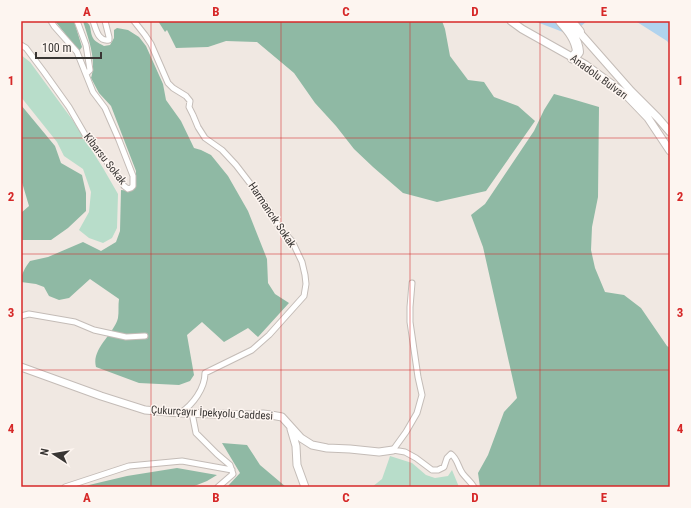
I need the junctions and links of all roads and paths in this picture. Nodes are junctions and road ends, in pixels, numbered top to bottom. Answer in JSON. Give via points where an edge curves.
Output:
{"nodes":[{"id":1,"x":51,"y":21,"type":"edge"},
{"id":2,"x":77,"y":21,"type":"edge"},
{"id":3,"x":94,"y":21,"type":"edge"},
{"id":4,"x":106,"y":21,"type":"edge"},
{"id":5,"x":134,"y":21,"type":"edge"},
{"id":6,"x":511,"y":21,"type":"edge"},
{"id":7,"x":561,"y":21,"type":"edge"},
{"id":8,"x":575,"y":32,"type":"edge"},
{"id":9,"x":21,"y":45,"type":"edge"},
{"id":10,"x":573,"y":58,"type":"junction"},
{"id":11,"x":86,"y":74,"type":"junction"},
{"id":12,"x":670,"y":132,"type":"edge"},
{"id":13,"x":670,"y":151,"type":"edge"},
{"id":14,"x":412,"y":283,"type":"dead end"},
{"id":15,"x":21,"y":316,"type":"edge"},
{"id":16,"x":145,"y":336,"type":"dead end"},
{"id":17,"x":21,"y":367,"type":"edge"},
{"id":18,"x":180,"y":413,"type":"junction"},
{"id":19,"x":192,"y":413,"type":"junction"},
{"id":20,"x":288,"y":423,"type":"junction"},
{"id":21,"x":393,"y":450,"type":"junction"},
{"id":22,"x":232,"y":470,"type":"junction"},
{"id":23,"x":65,"y":487,"type":"edge"},
{"id":24,"x":218,"y":487,"type":"edge"},
{"id":25,"x":305,"y":487,"type":"edge"},
{"id":26,"x":474,"y":487,"type":"edge"}],
"edges":[{"from":1,"to":11,"type":"street","via":[[77,52]]},
{"from":2,"to":11,"type":"street","via":[[86,45],[90,70]]},
{"from":3,"to":4,"type":"street","via":[[96,32],[106,41],[110,37]]},
{"from":5,"to":18,"type":"street","name":"Harmancık Sokak","via":[[151,44],[168,83],[190,101],[189,107],[205,138],[222,150],[236,165],[292,241],[302,262],[306,279],[304,296],[269,335],[252,350],[205,373],[199,393]]},
{"from":6,"to":10,"type":"street","name":"Anadolu Bulvarı"},
{"from":7,"to":8,"type":"highway"},
{"from":8,"to":10,"type":"highway","via":[[578,52]]},
{"from":8,"to":12,"type":"street","name":"Anadolu Bulvarı"},
{"from":9,"to":11,"type":"street","name":"Kibarsu Sokak","via":[[40,66],[87,138],[124,186],[131,188],[133,176],[119,140],[105,108],[92,92]]},
{"from":10,"to":13,"type":"street","name":"Anadolu Bulvarı","via":[[624,93],[648,118]]},
{"from":14,"to":21,"type":"street","via":[[410,322],[422,395],[417,413]]},
{"from":15,"to":16,"type":"street","via":[[29,314],[75,322],[94,330],[126,337]]},
{"from":17,"to":18,"type":"street","name":"Çukurçayır İpekyolu Caddesi","via":[[145,410]]},
{"from":18,"to":19,"type":"street","name":"Çukurçayır İpekyolu Caddesi"},
{"from":19,"to":20,"type":"street","name":"Çukurçayır İpekyolu Caddesi","via":[[263,414],[282,417]]},
{"from":19,"to":22,"type":"street","via":[[196,433],[230,465]]},
{"from":20,"to":21,"type":"street","via":[[301,438],[312,445],[379,452]]},
{"from":20,"to":25,"type":"street","via":[[293,433],[297,465]]},
{"from":21,"to":26,"type":"street","via":[[405,452],[432,470],[444,467],[451,454],[463,475]]},
{"from":22,"to":23,"type":"street","via":[[182,461],[129,466]]},
{"from":22,"to":24,"type":"street","via":[[233,474]]}]}
